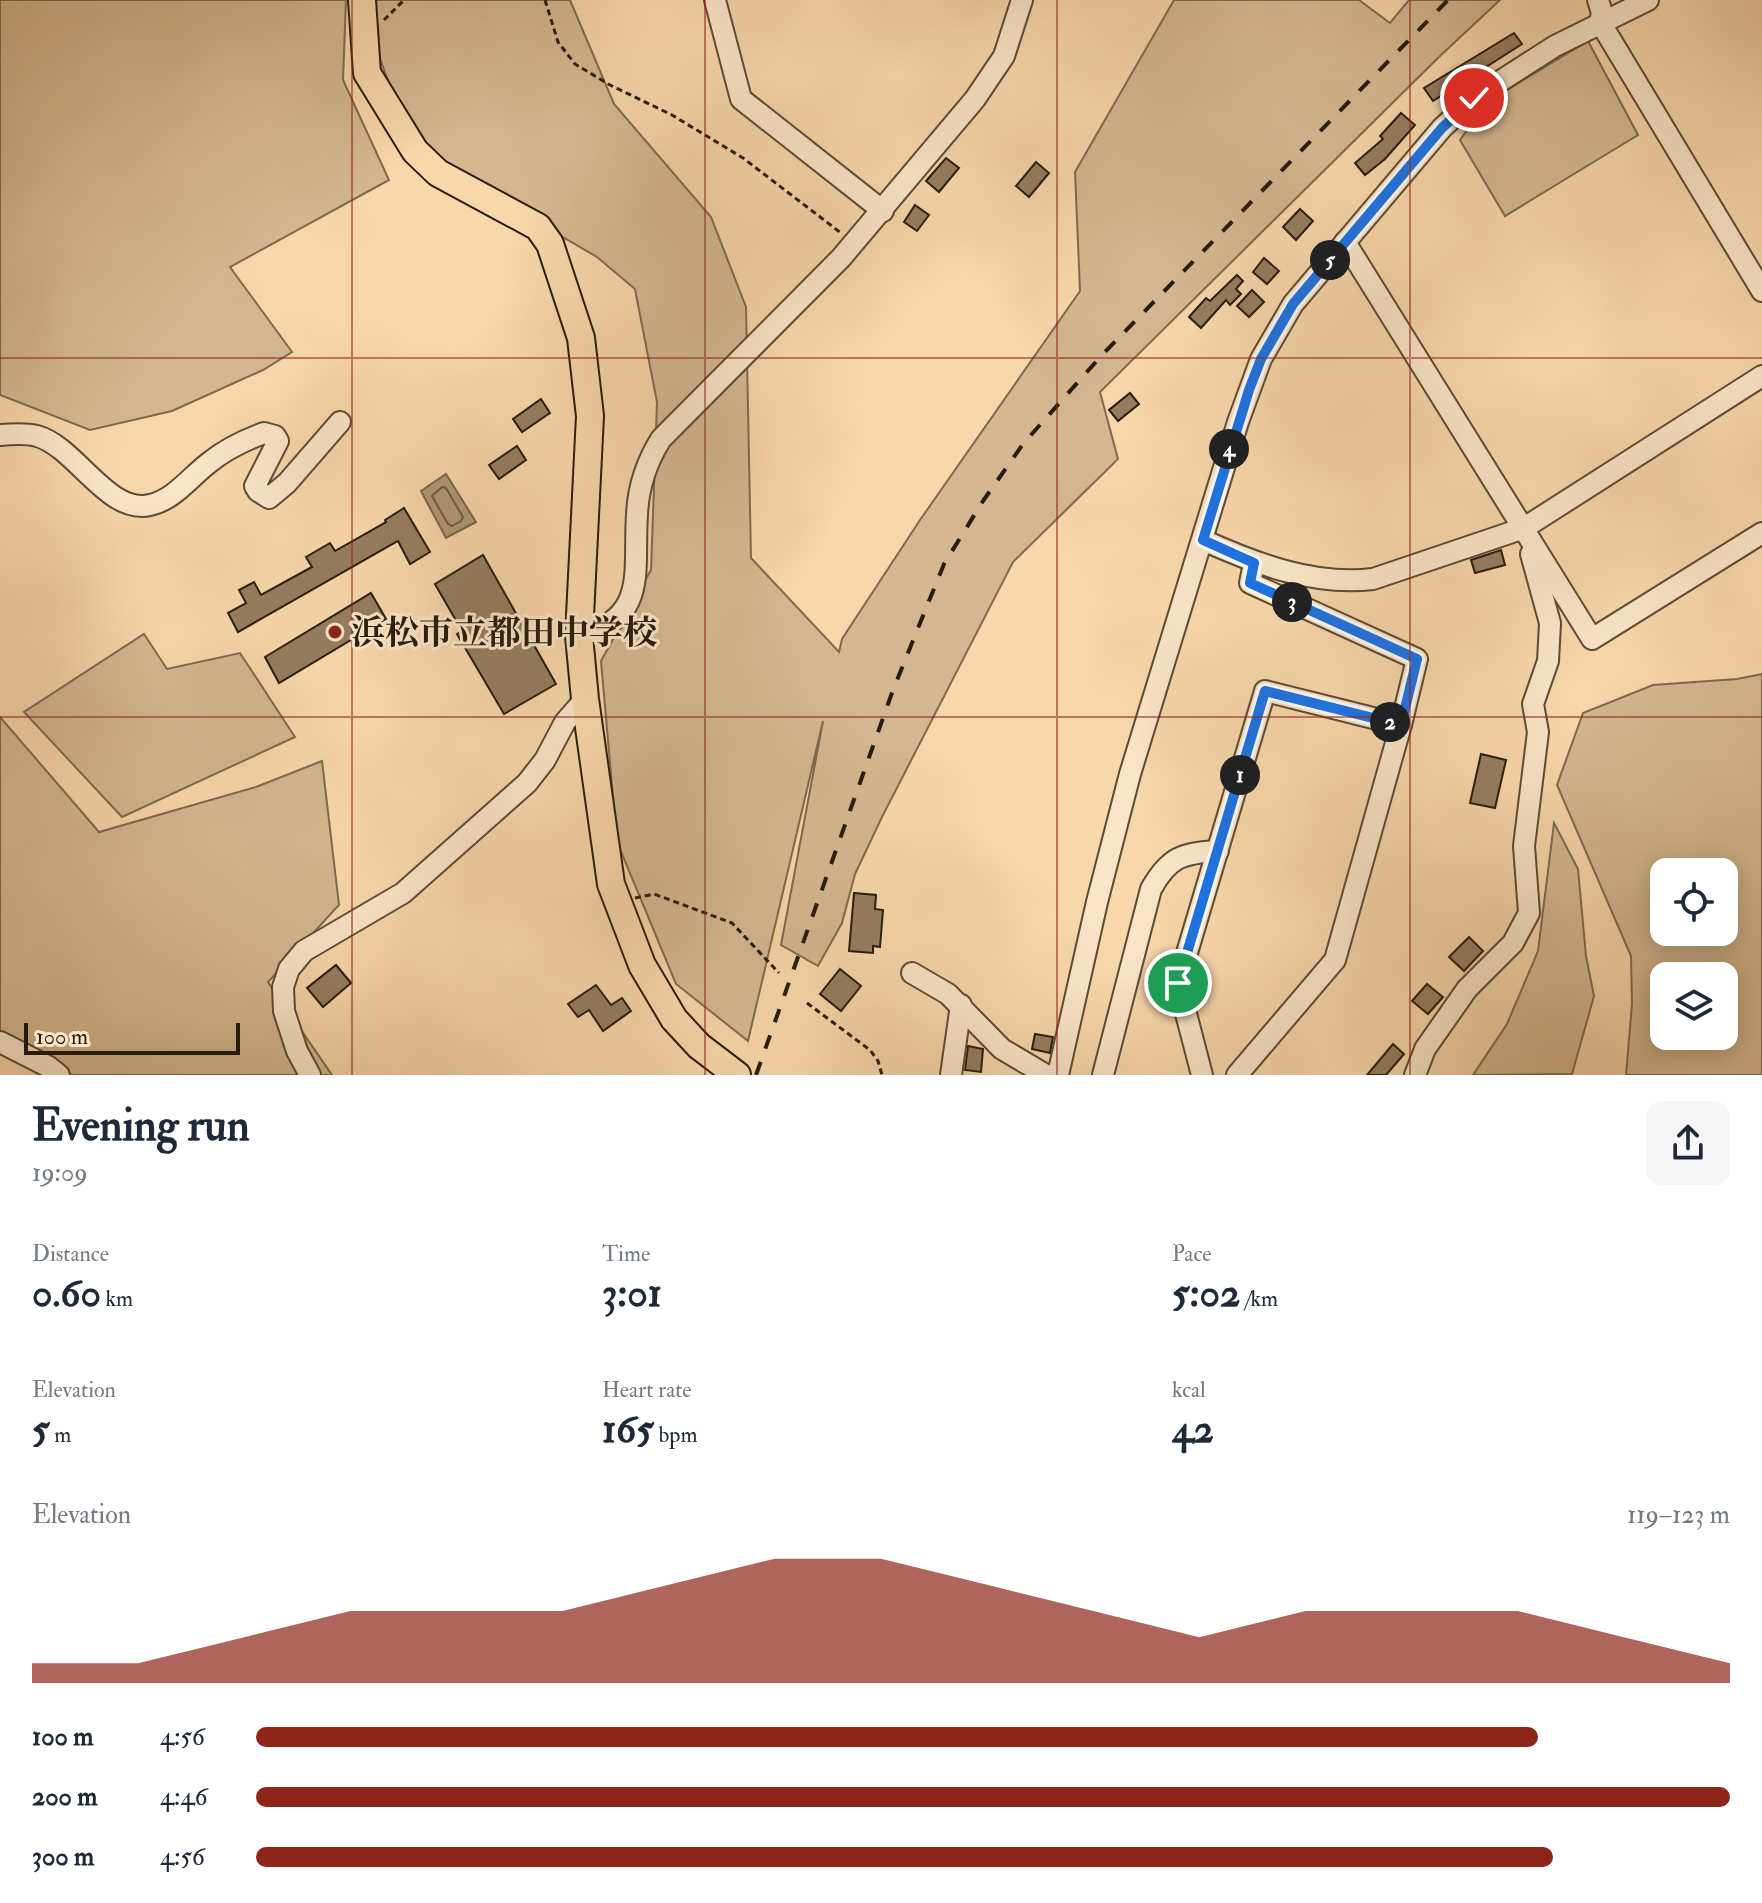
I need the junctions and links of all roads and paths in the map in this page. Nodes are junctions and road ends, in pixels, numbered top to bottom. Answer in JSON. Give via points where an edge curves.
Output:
{"nodes":[{"id":1,"x":362,"y":0,"type":"edge"},
{"id":2,"x":545,"y":0,"type":"edge"},
{"id":3,"x":715,"y":0,"type":"edge"},
{"id":4,"x":1022,"y":0,"type":"edge"},
{"id":5,"x":1598,"y":0,"type":"edge"},
{"id":6,"x":1648,"y":0,"type":"edge"},
{"id":7,"x":1600,"y":22,"type":"junction"},
{"id":8,"x":883,"y":211,"type":"junction"},
{"id":9,"x":1345,"y":242,"type":"junction"},
{"id":10,"x":854,"y":243,"type":"junction"},
{"id":11,"x":1762,"y":291,"type":"edge"},
{"id":12,"x":1762,"y":376,"type":"edge"},
{"id":13,"x":340,"y":422,"type":"dead end"},
{"id":14,"x":0,"y":435,"type":"edge"},
{"id":15,"x":1524,"y":528,"type":"junction"},
{"id":16,"x":1762,"y":533,"type":"edge"},
{"id":17,"x":1203,"y":540,"type":"junction"},
{"id":18,"x":1254,"y":563,"type":"junction"},
{"id":19,"x":579,"y":636,"type":"junction"},
{"id":20,"x":585,"y":699,"type":"junction"},
{"id":21,"x":1401,"y":725,"type":"junction"},
{"id":22,"x":1218,"y":851,"type":"junction"},
{"id":23,"x":611,"y":884,"type":"junction"},
{"id":24,"x":779,"y":973,"type":"dead end"},
{"id":25,"x":912,"y":973,"type":"dead end"},
{"id":26,"x":807,"y":1003,"type":"dead end"},
{"id":27,"x":961,"y":1005,"type":"junction"},
{"id":28,"x":0,"y":1042,"type":"edge"},
{"id":29,"x":734,"y":1074,"type":"edge"},
{"id":30,"x":59,"y":1075,"type":"edge"},
{"id":31,"x":310,"y":1075,"type":"edge"},
{"id":32,"x":882,"y":1075,"type":"edge"},
{"id":33,"x":951,"y":1075,"type":"edge"},
{"id":34,"x":1046,"y":1075,"type":"edge"},
{"id":35,"x":1058,"y":1075,"type":"edge"},
{"id":36,"x":1103,"y":1075,"type":"edge"},
{"id":37,"x":1202,"y":1075,"type":"edge"},
{"id":38,"x":1237,"y":1075,"type":"edge"},
{"id":39,"x":1415,"y":1075,"type":"edge"}],
"edges":[{"from":1,"to":19,"type":"main road","via":[[367,73],[415,151],[438,173],[538,227],[550,244],[581,338],[590,416]]},
{"from":2,"to":10,"type":"path","via":[[558,42],[575,64],[743,158]]},
{"from":3,"to":8,"type":"street","via":[[741,99]]},
{"from":4,"to":8,"type":"street","via":[[1004,56],[988,84]]},
{"from":5,"to":7,"type":"street"},
{"from":6,"to":7,"type":"street"},
{"from":7,"to":9,"type":"street","via":[[1474,98]]},
{"from":7,"to":11,"type":"street"},
{"from":8,"to":10,"type":"street"},
{"from":9,"to":15,"type":"street"},
{"from":9,"to":17,"type":"street","via":[[1293,304],[1261,359]]},
{"from":10,"to":19,"type":"street","via":[[661,439],[645,464],[637,513],[637,580],[628,603],[615,620]]},
{"from":12,"to":15,"type":"street"},
{"from":13,"to":14,"type":"street","via":[[269,498],[255,486],[278,441],[264,433],[230,448],[170,497],[144,506],[130,505],[108,492],[37,436]]},
{"from":15,"to":16,"type":"street","via":[[1592,639]]},
{"from":15,"to":18,"type":"street","via":[[1373,579],[1319,578]]},
{"from":15,"to":39,"type":"street","via":[[1550,623],[1548,661],[1533,704],[1538,732],[1524,846],[1529,913],[1513,943],[1467,989],[1425,1049]]},
{"from":17,"to":18,"type":"street"},
{"from":17,"to":35,"type":"street","via":[[1130,774]]},
{"from":18,"to":21,"type":"street","via":[[1250,583],[1417,659]]},
{"from":19,"to":20,"type":"main road"},
{"from":20,"to":23,"type":"main road"},
{"from":20,"to":31,"type":"street","via":[[536,771],[500,807],[403,893],[304,951],[289,969],[284,1011]]},
{"from":21,"to":22,"type":"street","via":[[1265,691]]},
{"from":21,"to":38,"type":"street","via":[[1335,960]]},
{"from":22,"to":36,"type":"street","via":[[1181,856],[1163,867],[1151,889]]},
{"from":22,"to":37,"type":"street","via":[[1178,983]]},
{"from":23,"to":24,"type":"path","via":[[633,898],[654,894],[732,923]]},
{"from":23,"to":29,"type":"main road","via":[[642,965],[674,1019]]},
{"from":25,"to":27,"type":"street"},
{"from":26,"to":32,"type":"path","via":[[870,1050]]},
{"from":27,"to":33,"type":"street"},
{"from":27,"to":34,"type":"street","via":[[1002,1049]]},
{"from":28,"to":30,"type":"street"}]}
